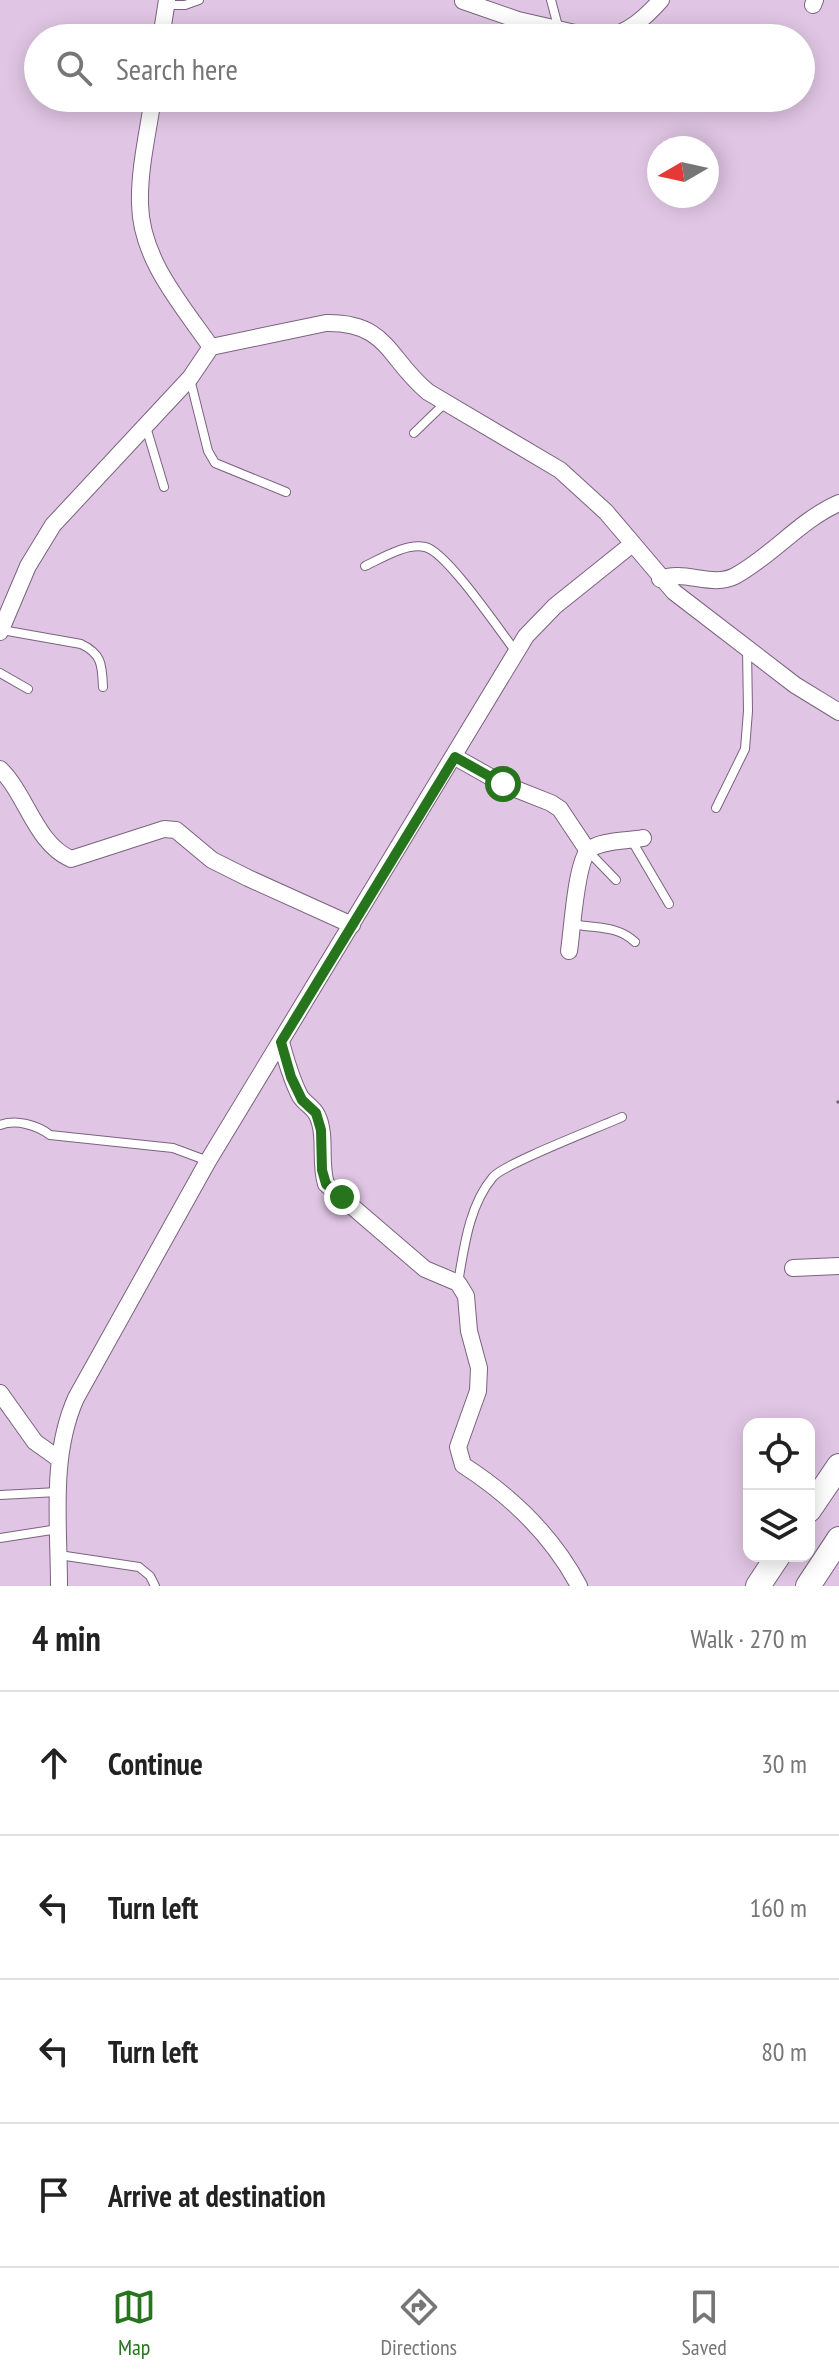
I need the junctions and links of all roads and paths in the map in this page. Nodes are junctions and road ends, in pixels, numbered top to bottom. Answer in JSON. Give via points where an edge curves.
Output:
{"nodes":[{"id":1,"x":199,"y":0,"type":"edge"},
{"id":2,"x":551,"y":0,"type":"edge"},
{"id":3,"x":661,"y":0,"type":"edge"},
{"id":4,"x":463,"y":1,"type":"edge"},
{"id":5,"x":166,"y":2,"type":"edge"},
{"id":6,"x":163,"y":24,"type":"edge"},
{"id":7,"x":533,"y":24,"type":"edge"},
{"id":8,"x":557,"y":24,"type":"edge"},
{"id":9,"x":636,"y":24,"type":"edge"},
{"id":10,"x":151,"y":112,"type":"edge"},
{"id":11,"x":211,"y":347,"type":"junction"},
{"id":12,"x":190,"y":378,"type":"junction"},
{"id":13,"x":446,"y":402,"type":"junction"},
{"id":14,"x":146,"y":427,"type":"junction"},
{"id":15,"x":414,"y":433,"type":"dead end"},
{"id":16,"x":164,"y":487,"type":"dead end"},
{"id":17,"x":286,"y":492,"type":"dead end"},
{"id":18,"x":839,"y":503,"type":"edge"},
{"id":19,"x":631,"y":545,"type":"junction"},
{"id":20,"x":365,"y":566,"type":"dead end"},
{"id":21,"x":660,"y":579,"type":"junction"},
{"id":22,"x":0,"y":631,"type":"edge"},
{"id":23,"x":747,"y":648,"type":"junction"},
{"id":24,"x":517,"y":652,"type":"junction"},
{"id":25,"x":0,"y":673,"type":"edge"},
{"id":26,"x":103,"y":687,"type":"dead end"},
{"id":27,"x":28,"y":689,"type":"dead end"},
{"id":28,"x":839,"y":712,"type":"edge"},
{"id":29,"x":455,"y":757,"type":"junction"},
{"id":30,"x":0,"y":769,"type":"edge"},
{"id":31,"x":716,"y":808,"type":"dead end"},
{"id":32,"x":637,"y":839,"type":"joint"},
{"id":33,"x":588,"y":851,"type":"junction"},
{"id":34,"x":616,"y":880,"type":"dead end"},
{"id":35,"x":669,"y":904,"type":"dead end"},
{"id":36,"x":573,"y":924,"type":"junction"},
{"id":37,"x":352,"y":925,"type":"junction"},
{"id":38,"x":635,"y":942,"type":"dead end"},
{"id":39,"x":569,"y":951,"type":"dead end"},
{"id":40,"x":281,"y":1042,"type":"junction"},
{"id":41,"x":622,"y":1117,"type":"dead end"},
{"id":42,"x":0,"y":1125,"type":"edge"},
{"id":43,"x":208,"y":1161,"type":"junction"},
{"id":44,"x":839,"y":1266,"type":"edge"},
{"id":45,"x":793,"y":1268,"type":"dead end"},
{"id":46,"x":458,"y":1283,"type":"junction"},
{"id":47,"x":0,"y":1393,"type":"edge"},
{"id":48,"x":59,"y":1459,"type":"junction"},
{"id":49,"x":839,"y":1466,"type":"edge"},
{"id":50,"x":59,"y":1492,"type":"junction"},
{"id":51,"x":0,"y":1495,"type":"edge"},
{"id":52,"x":815,"y":1501,"type":"edge"},
{"id":53,"x":59,"y":1529,"type":"junction"},
{"id":54,"x":0,"y":1538,"type":"edge"},
{"id":55,"x":839,"y":1539,"type":"edge"},
{"id":56,"x":59,"y":1554,"type":"junction"},
{"id":57,"x":774,"y":1562,"type":"edge"},
{"id":58,"x":59,"y":1586,"type":"edge"},
{"id":59,"x":155,"y":1586,"type":"edge"},
{"id":60,"x":579,"y":1586,"type":"edge"},
{"id":61,"x":758,"y":1586,"type":"edge"},
{"id":62,"x":808,"y":1586,"type":"edge"}],
"edges":[{"from":1,"to":5,"type":"lane","via":[[185,5]]},
{"from":2,"to":8,"type":"lane"},
{"from":3,"to":9,"type":"street"},
{"from":4,"to":7,"type":"street"},
{"from":5,"to":6,"type":"street"},
{"from":10,"to":11,"type":"street","via":[[141,184],[142,222],[159,271]]},
{"from":11,"to":12,"type":"street"},
{"from":11,"to":13,"type":"street","via":[[326,323],[362,326],[416,382]]},
{"from":12,"to":14,"type":"street"},
{"from":12,"to":17,"type":"lane","via":[[215,463]]},
{"from":13,"to":15,"type":"lane"},
{"from":13,"to":19,"type":"street","via":[[560,470],[606,512]]},
{"from":14,"to":16,"type":"lane"},
{"from":14,"to":22,"type":"street","via":[[39,544]]},
{"from":18,"to":21,"type":"street","via":[[736,575],[716,579],[677,574]]},
{"from":19,"to":21,"type":"street"},
{"from":19,"to":24,"type":"street","via":[[539,621]]},
{"from":20,"to":24,"type":"lane","via":[[422,546],[433,550]]},
{"from":21,"to":23,"type":"street"},
{"from":22,"to":26,"type":"lane","via":[[91,649],[102,663]]},
{"from":23,"to":28,"type":"street"},
{"from":23,"to":31,"type":"lane","via":[[745,749]]},
{"from":24,"to":29,"type":"street"},
{"from":25,"to":27,"type":"lane"},
{"from":29,"to":33,"type":"street","via":[[560,809]]},
{"from":29,"to":37,"type":"street"},
{"from":30,"to":37,"type":"street","via":[[37,826],[59,853],[71,859],[164,829],[176,830],[212,860]]},
{"from":32,"to":33,"type":"street"},
{"from":32,"to":35,"type":"lane"},
{"from":33,"to":34,"type":"lane"},
{"from":33,"to":36,"type":"street","via":[[579,873]]},
{"from":36,"to":38,"type":"lane","via":[[615,929]]},
{"from":36,"to":39,"type":"street"},
{"from":37,"to":40,"type":"street"},
{"from":40,"to":43,"type":"street"},
{"from":40,"to":46,"type":"street","via":[[302,1100],[316,1113],[326,1184],[425,1269]]},
{"from":41,"to":46,"type":"lane","via":[[494,1175],[466,1235]]},
{"from":42,"to":43,"type":"lane","via":[[173,1148]]},
{"from":43,"to":48,"type":"street","via":[[76,1398]]},
{"from":44,"to":45,"type":"street"},
{"from":46,"to":60,"type":"street","via":[[466,1296],[479,1368],[478,1391],[458,1447],[463,1465],[526,1513],[568,1564]]},
{"from":47,"to":48,"type":"street","via":[[35,1442]]},
{"from":48,"to":50,"type":"street"},
{"from":49,"to":52,"type":"main road"},
{"from":50,"to":51,"type":"lane"},
{"from":50,"to":53,"type":"street"},
{"from":53,"to":54,"type":"lane"},
{"from":53,"to":56,"type":"street"},
{"from":55,"to":62,"type":"main road"},
{"from":56,"to":58,"type":"street"},
{"from":56,"to":59,"type":"lane","via":[[139,1567]]},
{"from":57,"to":61,"type":"main road"}]}
